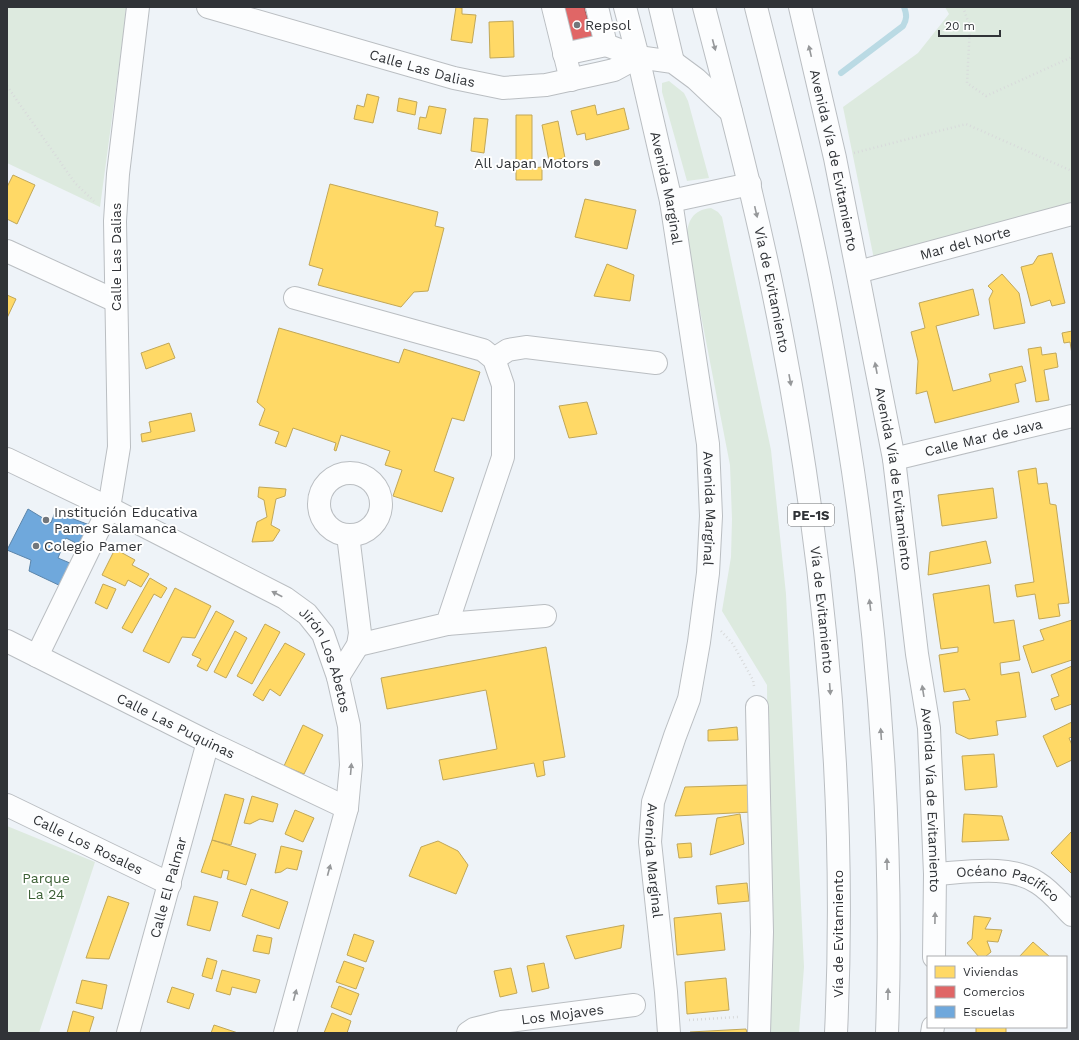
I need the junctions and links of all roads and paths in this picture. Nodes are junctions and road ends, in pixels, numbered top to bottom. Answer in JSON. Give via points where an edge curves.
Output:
{"nodes":[{"id":1,"x":138,"y":7,"type":"edge"},
{"id":2,"x":208,"y":7,"type":"edge"},
{"id":3,"x":553,"y":7,"type":"edge"},
{"id":4,"x":596,"y":7,"type":"edge"},
{"id":5,"x":625,"y":7,"type":"edge"},
{"id":6,"x":660,"y":7,"type":"edge"},
{"id":7,"x":704,"y":7,"type":"edge"},
{"id":8,"x":756,"y":7,"type":"edge"},
{"id":9,"x":800,"y":7,"type":"edge"},
{"id":10,"x":962,"y":7,"type":"edge"},
{"id":11,"x":606,"y":45,"type":"junction"},
{"id":12,"x":564,"y":54,"type":"junction"},
{"id":13,"x":638,"y":57,"type":"junction"},
{"id":14,"x":1072,"y":57,"type":"edge"},
{"id":15,"x":673,"y":62,"type":"junction"},
{"id":16,"x":571,"y":80,"type":"junction"},
{"id":17,"x":7,"y":86,"type":"edge"},
{"id":18,"x":731,"y":112,"type":"junction"},
{"id":19,"x":835,"y":158,"type":"junction"},
{"id":20,"x":1072,"y":171,"type":"edge"},
{"id":21,"x":750,"y":184,"type":"junction"},
{"id":22,"x":671,"y":201,"type":"junction"},
{"id":23,"x":1072,"y":214,"type":"edge"},
{"id":24,"x":115,"y":221,"type":"junction"},
{"id":25,"x":7,"y":251,"type":"edge"},
{"id":26,"x":858,"y":272,"type":"junction"},
{"id":27,"x":296,"y":298,"type":"dead end"},
{"id":28,"x":116,"y":301,"type":"junction"},
{"id":29,"x":494,"y":359,"type":"junction"},
{"id":30,"x":656,"y":363,"type":"dead end"},
{"id":31,"x":1072,"y":416,"type":"edge"},
{"id":32,"x":7,"y":459,"type":"edge"},
{"id":33,"x":894,"y":459,"type":"junction"},
{"id":34,"x":109,"y":508,"type":"junction"},
{"id":35,"x":348,"y":535,"type":"dead end"},
{"id":36,"x":703,"y":612,"type":"junction"},
{"id":37,"x":545,"y":616,"type":"dead end"},
{"id":38,"x":447,"y":624,"type":"junction"},
{"id":39,"x":7,"y":641,"type":"edge"},
{"id":40,"x":358,"y":645,"type":"junction"},
{"id":41,"x":37,"y":656,"type":"junction"},
{"id":42,"x":338,"y":677,"type":"junction"},
{"id":43,"x":757,"y":706,"type":"joint"},
{"id":44,"x":208,"y":742,"type":"junction"},
{"id":45,"x":7,"y":805,"type":"edge"},
{"id":46,"x":346,"y":808,"type":"junction"},
{"id":47,"x":935,"y":874,"type":"junction"},
{"id":48,"x":170,"y":884,"type":"junction"},
{"id":49,"x":1072,"y":915,"type":"edge"},
{"id":50,"x":934,"y":956,"type":"edge"},
{"id":51,"x":634,"y":1004,"type":"dead end"},
{"id":52,"x":760,"y":1024,"type":"edge"},
{"id":53,"x":669,"y":1027,"type":"edge"},
{"id":54,"x":128,"y":1033,"type":"edge"},
{"id":55,"x":285,"y":1033,"type":"edge"},
{"id":56,"x":468,"y":1033,"type":"edge"},
{"id":57,"x":836,"y":1033,"type":"edge"},
{"id":58,"x":887,"y":1033,"type":"edge"}],
"edges":[{"from":1,"to":24,"type":"main road","name":"Calle Las Dalias","via":[[118,174]]},
{"from":2,"to":16,"type":"main road","name":"Calle Las Dalias","via":[[454,78],[503,88],[546,85]]},
{"from":3,"to":12,"type":"main road"},
{"from":4,"to":11,"type":"main road"},
{"from":5,"to":13,"type":"main road","name":"Avenida Marginal"},
{"from":6,"to":15,"type":"main road"},
{"from":7,"to":18,"type":"main road","name":"Vía de Evitamiento","number":"PE-1S","one_way":true},
{"from":58,"to":8,"type":"main road","one_way":true,"via":[[888,935],[884,779],[874,633],[861,524],[845,414],[812,237]]},
{"from":19,"to":9,"type":"main road","name":"Avenida Vía de Evitamiento","one_way":true},
{"from":10,"to":14,"type":"path","via":[[970,28],[967,83],[986,96]]},
{"from":11,"to":12,"type":"main road"},
{"from":11,"to":13,"type":"main road"},
{"from":12,"to":16,"type":"main road"},
{"from":13,"to":15,"type":"main road"},
{"from":13,"to":16,"type":"main road","name":"Calle Las Dalias","via":[[614,70]]},
{"from":13,"to":22,"type":"main road","name":"Avenida Marginal"},
{"from":15,"to":18,"type":"main road","via":[[696,79]]},
{"from":17,"to":24,"type":"path","via":[[75,183]]},
{"from":18,"to":21,"type":"main road","name":"Vía de Evitamiento","number":"PE-1S"},
{"from":19,"to":20,"type":"path","via":[[966,124]]},
{"from":19,"to":26,"type":"main road","name":"Avenida Vía de Evitamiento"},
{"from":21,"to":22,"type":"main road"},
{"from":21,"to":57,"type":"main road","name":"Vía de Evitamiento","number":"PE-1S","one_way":true,"via":[[796,411],[820,586],[835,763],[839,948]]},
{"from":22,"to":36,"type":"main road","name":"Avenida Marginal","via":[[708,444],[711,516]]},
{"from":23,"to":26,"type":"main road","name":"Mar del Norte"},
{"from":24,"to":28,"type":"main road","name":"Calle Las Dalias"},
{"from":25,"to":28,"type":"main road"},
{"from":33,"to":26,"type":"main road","name":"Avenida Vía de Evitamiento","one_way":true},
{"from":27,"to":29,"type":"main road","via":[[483,350]]},
{"from":28,"to":34,"type":"main road","name":"Calle Las Dalias","via":[[119,447]]},
{"from":29,"to":30,"type":"main road","via":[[508,350],[526,347]]},
{"from":29,"to":38,"type":"main road","via":[[503,385],[503,457]]},
{"from":31,"to":33,"type":"main road","name":"Calle Mar de Java"},
{"from":32,"to":34,"type":"main road","name":"Jirón Los Abetos"},
{"from":47,"to":33,"type":"main road","name":"Avenida Vía de Evitamiento","one_way":true,"via":[[930,728],[918,654]]},
{"from":34,"to":41,"type":"main road","name":"Calle Las Dalias"},
{"from":42,"to":34,"type":"main road","name":"Jirón Los Abetos","one_way":true,"via":[[323,634],[307,614],[285,598]]},
{"from":35,"to":40,"type":"main road","via":[[360,633]]},
{"from":36,"to":43,"type":"path","via":[[733,644],[753,680]]},
{"from":36,"to":53,"type":"main road","name":"Avenida Marginal","via":[[689,700],[653,802],[650,842]]},
{"from":37,"to":38,"type":"main road"},
{"from":38,"to":40,"type":"main road"},
{"from":39,"to":41,"type":"main road","name":"Calle Las Puquinas"},
{"from":40,"to":42,"type":"main road"},
{"from":41,"to":44,"type":"main road","name":"Calle Las Puquinas"},
{"from":46,"to":42,"type":"main road","name":"Jirón Los Abetos","one_way":true,"via":[[352,765],[349,726]]},
{"from":43,"to":52,"type":"main road","via":[[762,932]]},
{"from":44,"to":46,"type":"main road","name":"Calle Las Puquinas"},
{"from":44,"to":48,"type":"main road","name":"Calle El Palmar"},
{"from":45,"to":48,"type":"main road","name":"Calle Los Rosales"},
{"from":55,"to":46,"type":"main road","name":"Jirón Los Abetos","one_way":true},
{"from":47,"to":49,"type":"main road","name":"Océano Pacífico","via":[[1012,872],[1023,875],[1047,890]]},
{"from":50,"to":47,"type":"main road","name":"Avenida Vía de Evitamiento","one_way":true},
{"from":48,"to":54,"type":"main road","name":"Calle El Palmar"},
{"from":51,"to":56,"type":"main road","name":"Los Mojaves","via":[[502,1022]]},
{"from":52,"to":53,"type":"path"}]}
